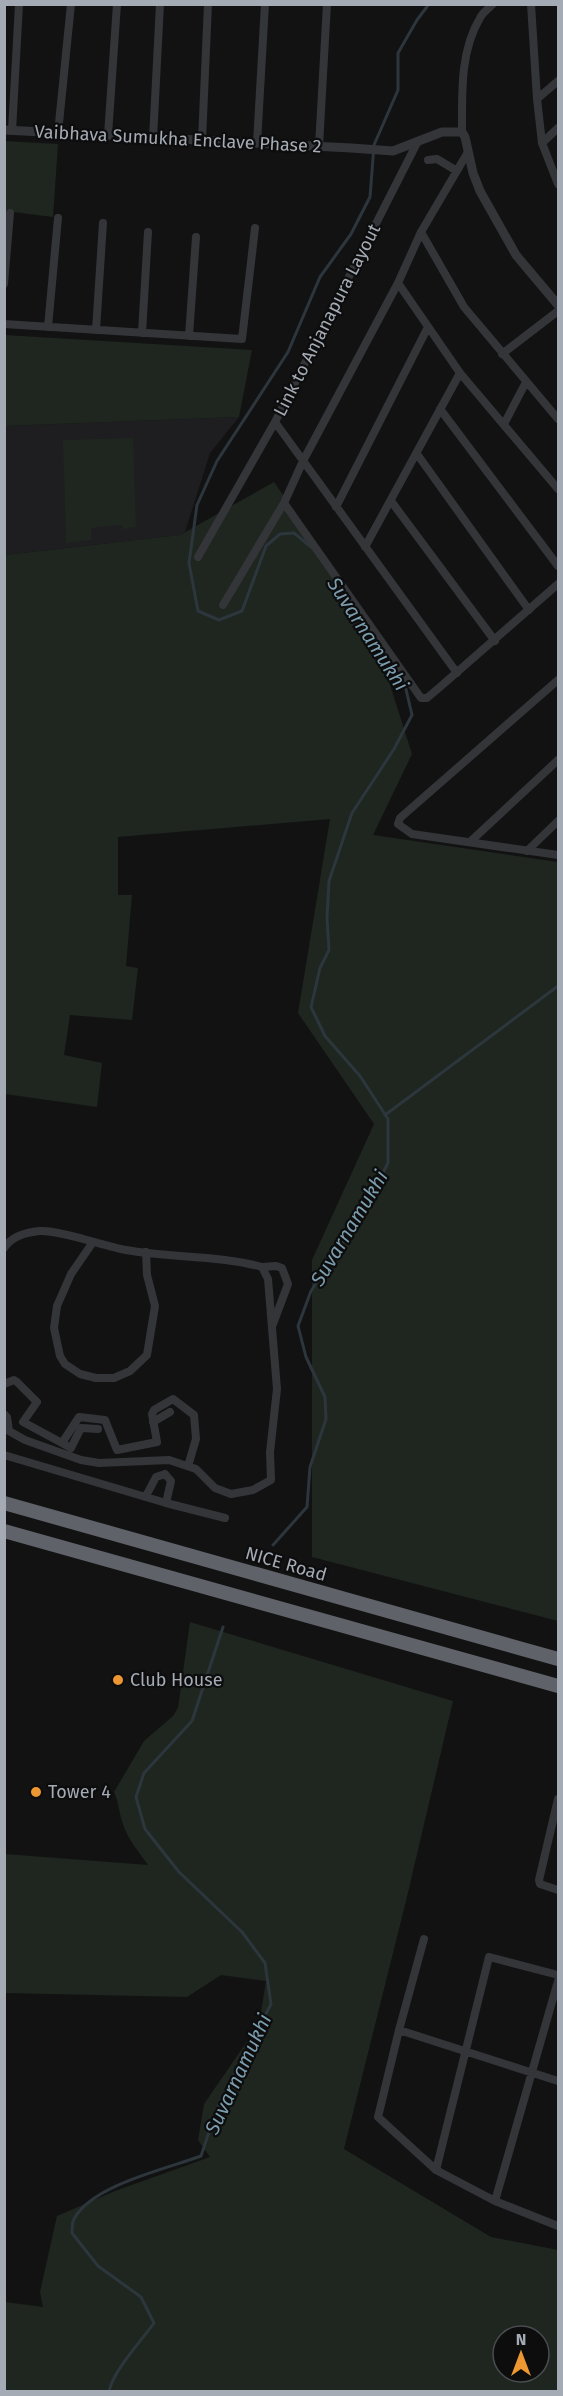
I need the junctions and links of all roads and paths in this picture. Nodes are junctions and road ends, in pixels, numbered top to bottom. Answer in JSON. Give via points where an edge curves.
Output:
{"nodes":[{"id":1,"x":19,"y":4,"type":"edge"},
{"id":2,"x":71,"y":4,"type":"edge"},
{"id":3,"x":117,"y":4,"type":"edge"},
{"id":4,"x":160,"y":4,"type":"edge"},
{"id":5,"x":208,"y":4,"type":"edge"},
{"id":6,"x":265,"y":4,"type":"edge"},
{"id":7,"x":327,"y":4,"type":"edge"},
{"id":8,"x":493,"y":4,"type":"edge"},
{"id":9,"x":531,"y":4,"type":"edge"},
{"id":10,"x":558,"y":81,"type":"edge"},
{"id":11,"x":537,"y":99,"type":"junction"},
{"id":12,"x":558,"y":128,"type":"edge"},
{"id":13,"x":8,"y":130,"type":"edge"},
{"id":14,"x":462,"y":132,"type":"junction"},
{"id":15,"x":58,"y":133,"type":"junction"},
{"id":16,"x":108,"y":135,"type":"junction"},
{"id":17,"x":153,"y":138,"type":"junction"},
{"id":18,"x":419,"y":139,"type":"junction"},
{"id":19,"x":202,"y":140,"type":"junction"},
{"id":20,"x":542,"y":142,"type":"junction"},
{"id":21,"x":257,"y":143,"type":"junction"},
{"id":22,"x":319,"y":146,"type":"junction"},
{"id":23,"x":468,"y":152,"type":"junction"},
{"id":24,"x":428,"y":160,"type":"dead end"},
{"id":25,"x":457,"y":171,"type":"junction"},
{"id":26,"x":558,"y":179,"type":"edge"},
{"id":27,"x":10,"y":213,"type":"dead end"},
{"id":28,"x":58,"y":218,"type":"dead end"},
{"id":29,"x":103,"y":223,"type":"dead end"},
{"id":30,"x":255,"y":228,"type":"dead end"},
{"id":31,"x":148,"y":232,"type":"dead end"},
{"id":32,"x":421,"y":232,"type":"junction"},
{"id":33,"x":196,"y":237,"type":"dead end"},
{"id":34,"x":398,"y":283,"type":"junction"},
{"id":35,"x":4,"y":284,"type":"edge"},
{"id":36,"x":558,"y":305,"type":"edge"},
{"id":37,"x":558,"y":311,"type":"edge"},
{"id":38,"x":4,"y":324,"type":"edge"},
{"id":39,"x":48,"y":327,"type":"junction"},
{"id":40,"x":428,"y":327,"type":"junction"},
{"id":41,"x":96,"y":330,"type":"junction"},
{"id":42,"x":142,"y":333,"type":"junction"},
{"id":43,"x":189,"y":336,"type":"junction"},
{"id":44,"x":502,"y":354,"type":"junction"},
{"id":45,"x":460,"y":372,"type":"junction"},
{"id":46,"x":526,"y":381,"type":"junction"},
{"id":47,"x":440,"y":410,"type":"junction"},
{"id":48,"x":558,"y":419,"type":"edge"},
{"id":49,"x":275,"y":423,"type":"junction"},
{"id":50,"x":504,"y":424,"type":"junction"},
{"id":51,"x":417,"y":454,"type":"junction"},
{"id":52,"x":303,"y":460,"type":"junction"},
{"id":53,"x":558,"y":489,"type":"edge"},
{"id":54,"x":391,"y":501,"type":"junction"},
{"id":55,"x":284,"y":503,"type":"junction"},
{"id":56,"x":336,"y":507,"type":"junction"},
{"id":57,"x":365,"y":548,"type":"junction"},
{"id":58,"x":198,"y":557,"type":"dead end"},
{"id":59,"x":558,"y":566,"type":"edge"},
{"id":60,"x":558,"y":584,"type":"edge"},
{"id":61,"x":223,"y":605,"type":"dead end"},
{"id":62,"x":529,"y":610,"type":"junction"},
{"id":63,"x":495,"y":641,"type":"junction"},
{"id":64,"x":457,"y":673,"type":"junction"},
{"id":65,"x":558,"y":680,"type":"edge"},
{"id":66,"x":558,"y":760,"type":"edge"},
{"id":67,"x":558,"y":821,"type":"edge"},
{"id":68,"x":471,"y":841,"type":"junction"},
{"id":69,"x":527,"y":851,"type":"junction"},
{"id":70,"x":558,"y":855,"type":"edge"},
{"id":71,"x":93,"y":1242,"type":"junction"},
{"id":72,"x":4,"y":1248,"type":"edge"},
{"id":73,"x":146,"y":1252,"type":"junction"},
{"id":74,"x":262,"y":1267,"type":"junction"},
{"id":75,"x":272,"y":1328,"type":"junction"},
{"id":76,"x":4,"y":1384,"type":"edge"},
{"id":77,"x":170,"y":1412,"type":"dead end"},
{"id":78,"x":4,"y":1414,"type":"edge"},
{"id":79,"x":153,"y":1422,"type":"junction"},
{"id":80,"x":98,"y":1429,"type":"dead end"},
{"id":81,"x":62,"y":1443,"type":"junction"},
{"id":82,"x":4,"y":1455,"type":"edge"},
{"id":83,"x":169,"y":1460,"type":"junction"},
{"id":84,"x":188,"y":1466,"type":"junction"},
{"id":85,"x":165,"y":1474,"type":"junction"},
{"id":86,"x":146,"y":1496,"type":"junction"},
{"id":87,"x":4,"y":1503,"type":"edge"},
{"id":88,"x":166,"y":1503,"type":"junction"},
{"id":89,"x":225,"y":1518,"type":"dead end"},
{"id":90,"x":4,"y":1531,"type":"edge"},
{"id":91,"x":558,"y":1659,"type":"edge"},
{"id":92,"x":558,"y":1686,"type":"edge"},
{"id":93,"x":558,"y":1799,"type":"edge"},
{"id":94,"x":558,"y":1890,"type":"edge"},
{"id":95,"x":424,"y":1939,"type":"dead end"},
{"id":96,"x":558,"y":1975,"type":"edge"},
{"id":97,"x":558,"y":1981,"type":"edge"},
{"id":98,"x":399,"y":2030,"type":"junction"},
{"id":99,"x":465,"y":2051,"type":"junction"},
{"id":100,"x":533,"y":2073,"type":"junction"},
{"id":101,"x":558,"y":2080,"type":"edge"},
{"id":102,"x":436,"y":2170,"type":"junction"},
{"id":103,"x":495,"y":2201,"type":"junction"},
{"id":104,"x":558,"y":2226,"type":"edge"}],
"edges":[{"from":1,"to":13,"type":"street"},
{"from":2,"to":15,"type":"street"},
{"from":3,"to":16,"type":"street"},
{"from":4,"to":17,"type":"street"},
{"from":5,"to":19,"type":"street"},
{"from":6,"to":21,"type":"street"},
{"from":7,"to":22,"type":"street"},
{"from":8,"to":14,"type":"street","via":[[480,17],[466,54]]},
{"from":9,"to":11,"type":"street"},
{"from":10,"to":11,"type":"street"},
{"from":11,"to":20,"type":"street"},
{"from":12,"to":20,"type":"street"},
{"from":13,"to":15,"type":"street","name":"Vaibhava Sumukha Enclave Phase 2"},
{"from":14,"to":18,"type":"street","name":"Vaibhava Sumukha Enclave Phase 2","via":[[442,132]]},
{"from":14,"to":23,"type":"street"},
{"from":15,"to":16,"type":"street","name":"Vaibhava Sumukha Enclave Phase 2"},
{"from":16,"to":17,"type":"street","name":"Vaibhava Sumukha Enclave Phase 2"},
{"from":17,"to":19,"type":"street","name":"Vaibhava Sumukha Enclave Phase 2"},
{"from":18,"to":22,"type":"street","name":"Vaibhava Sumukha Enclave Phase 2","via":[[393,151]]},
{"from":18,"to":49,"type":"street","name":"Link to Anjanapura Layout"},
{"from":19,"to":21,"type":"street","name":"Vaibhava Sumukha Enclave Phase 2"},
{"from":20,"to":26,"type":"street"},
{"from":21,"to":22,"type":"street","name":"Vaibhava Sumukha Enclave Phase 2"},
{"from":23,"to":25,"type":"street"},
{"from":23,"to":36,"type":"street","via":[[480,191],[516,255]]},
{"from":24,"to":25,"type":"street","via":[[437,159]]},
{"from":25,"to":32,"type":"street"},
{"from":27,"to":35,"type":"street"},
{"from":28,"to":39,"type":"street"},
{"from":29,"to":41,"type":"street"},
{"from":30,"to":43,"type":"street","via":[[242,339]]},
{"from":31,"to":42,"type":"street"},
{"from":32,"to":34,"type":"street"},
{"from":32,"to":44,"type":"street","via":[[464,308]]},
{"from":33,"to":43,"type":"street"},
{"from":34,"to":40,"type":"street"},
{"from":34,"to":52,"type":"street"},
{"from":37,"to":44,"type":"street"},
{"from":38,"to":39,"type":"street"},
{"from":39,"to":41,"type":"street"},
{"from":40,"to":45,"type":"street"},
{"from":40,"to":56,"type":"street"},
{"from":41,"to":42,"type":"street"},
{"from":42,"to":43,"type":"street"},
{"from":44,"to":46,"type":"street"},
{"from":45,"to":47,"type":"street"},
{"from":45,"to":50,"type":"street"},
{"from":46,"to":48,"type":"street"},
{"from":46,"to":50,"type":"street"},
{"from":47,"to":51,"type":"street"},
{"from":47,"to":59,"type":"street"},
{"from":49,"to":52,"type":"street","name":"Link to Anjanapura Layout"},
{"from":49,"to":58,"type":"street"},
{"from":50,"to":53,"type":"street"},
{"from":51,"to":54,"type":"street"},
{"from":51,"to":62,"type":"street"},
{"from":52,"to":55,"type":"street"},
{"from":52,"to":56,"type":"street","name":"Link to Anjanapura Layout"},
{"from":54,"to":57,"type":"street"},
{"from":54,"to":63,"type":"street"},
{"from":55,"to":61,"type":"street"},
{"from":55,"to":64,"type":"street","via":[[421,698],[427,698]]},
{"from":56,"to":57,"type":"street","name":"Link to Anjanapura Layout"},
{"from":57,"to":64,"type":"street","name":"Link to Anjanapura Layout"},
{"from":60,"to":62,"type":"street"},
{"from":62,"to":63,"type":"street"},
{"from":63,"to":64,"type":"street"},
{"from":65,"to":68,"type":"street","via":[[400,818],[399,824],[412,834]]},
{"from":66,"to":68,"type":"street"},
{"from":67,"to":69,"type":"street"},
{"from":68,"to":69,"type":"street"},
{"from":69,"to":70,"type":"street"},
{"from":71,"to":72,"type":"street","via":[[43,1231],[21,1234]]},
{"from":71,"to":73,"type":"street"},
{"from":71,"to":73,"type":"street","via":[[71,1274],[57,1305],[54,1328],[65,1364],[96,1378],[114,1378],[130,1371],[147,1355],[155,1306]]},
{"from":73,"to":74,"type":"street","via":[[241,1261]]},
{"from":74,"to":75,"type":"street","via":[[268,1279]]},
{"from":74,"to":75,"type":"street","via":[[282,1268],[288,1284]]},
{"from":75,"to":84,"type":"street","via":[[277,1389],[271,1480],[253,1490],[231,1494],[215,1488]]},
{"from":76,"to":81,"type":"street","via":[[14,1380],[37,1402],[23,1422]]},
{"from":77,"to":79,"type":"street"},
{"from":78,"to":83,"type":"street","via":[[9,1431],[73,1458],[99,1463]]},
{"from":79,"to":81,"type":"street","via":[[157,1442],[117,1450],[105,1420],[79,1417]]},
{"from":79,"to":84,"type":"street","via":[[154,1410],[173,1399],[194,1415],[196,1439]]},
{"from":80,"to":81,"type":"street","via":[[81,1428],[71,1448]]},
{"from":82,"to":86,"type":"street"},
{"from":83,"to":84,"type":"street"},
{"from":83,"to":85,"type":"street"},
{"from":85,"to":86,"type":"street","via":[[156,1477]]},
{"from":85,"to":88,"type":"street","via":[[171,1481]]},
{"from":86,"to":88,"type":"street"},
{"from":87,"to":91,"type":"highway","name":"NICE Road"},
{"from":88,"to":89,"type":"street"},
{"from":90,"to":92,"type":"highway"},
{"from":93,"to":94,"type":"street","via":[[539,1880],[543,1886]]},
{"from":95,"to":98,"type":"street"},
{"from":96,"to":99,"type":"street","via":[[489,1957]]},
{"from":97,"to":100,"type":"street"},
{"from":98,"to":99,"type":"street"},
{"from":98,"to":102,"type":"street","via":[[378,2117]]},
{"from":99,"to":100,"type":"street"},
{"from":99,"to":102,"type":"street"},
{"from":100,"to":101,"type":"street"},
{"from":100,"to":103,"type":"street"},
{"from":102,"to":103,"type":"street"},
{"from":103,"to":104,"type":"street"}]}
